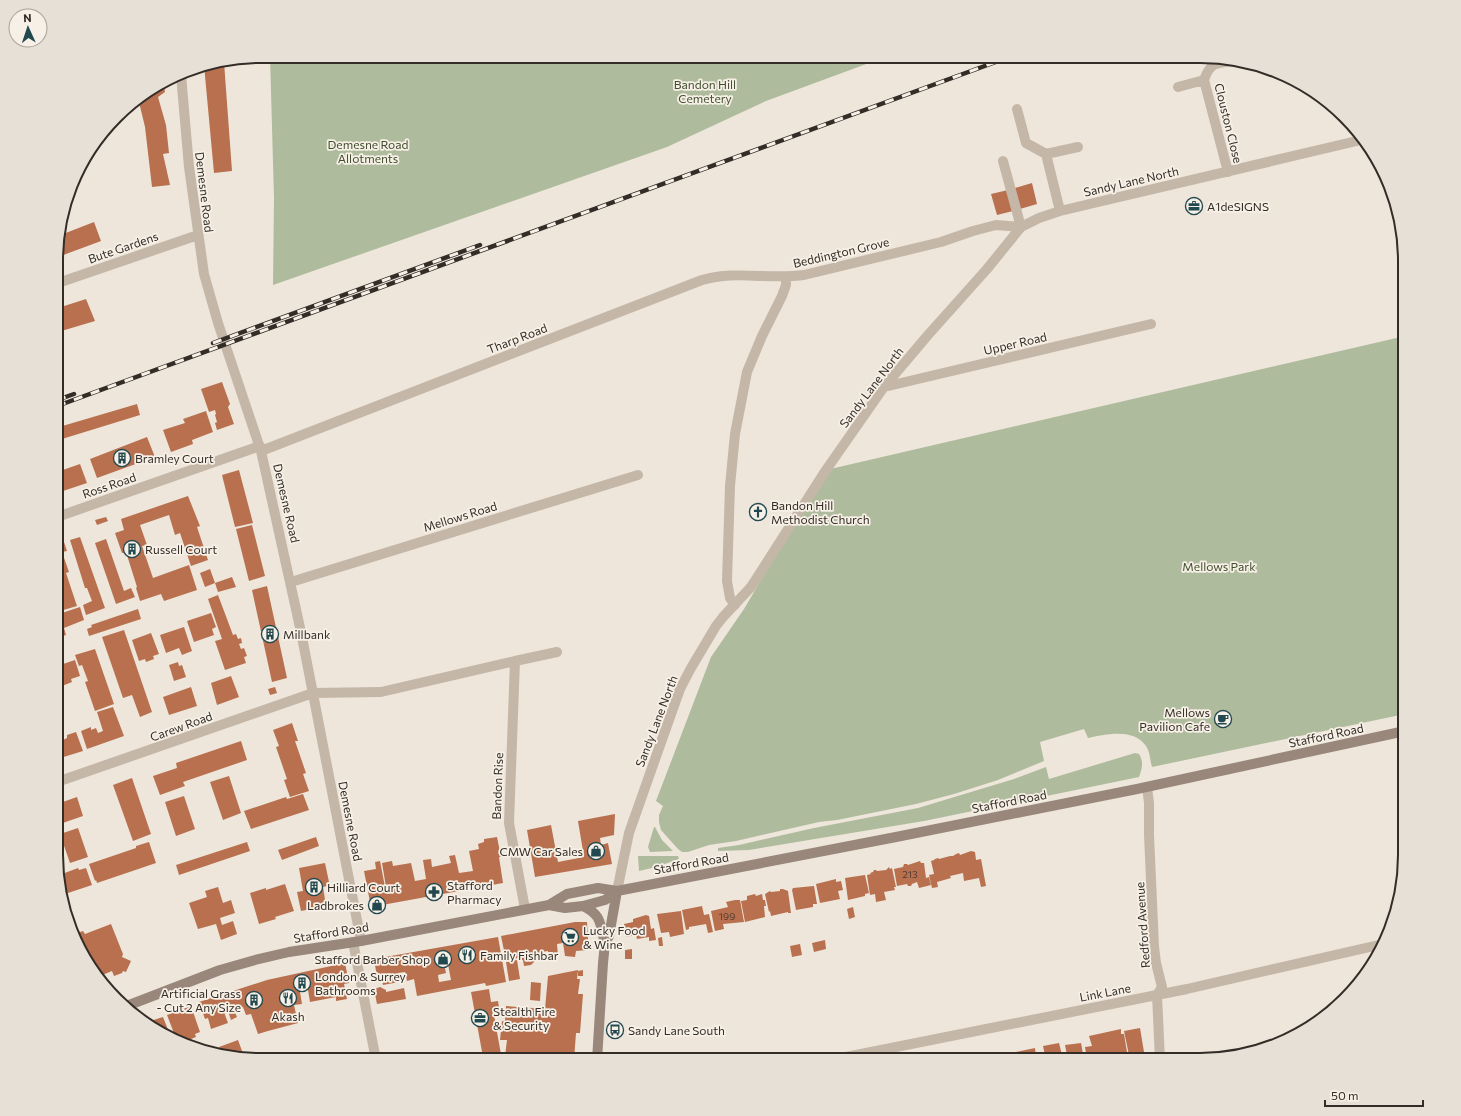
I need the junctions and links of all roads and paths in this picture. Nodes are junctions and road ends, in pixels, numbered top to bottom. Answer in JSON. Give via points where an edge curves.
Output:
{"nodes":[{"id":1,"x":1217,"y":64,"type":"edge"},
{"id":2,"x":181,"y":80,"type":"edge"},
{"id":3,"x":1204,"y":80,"type":"junction"},
{"id":4,"x":1178,"y":87,"type":"dead end"},
{"id":5,"x":1017,"y":109,"type":"dead end"},
{"id":6,"x":1358,"y":141,"type":"edge"},
{"id":7,"x":1078,"y":147,"type":"dead end"},
{"id":8,"x":1046,"y":154,"type":"junction"},
{"id":9,"x":1003,"y":161,"type":"dead end"},
{"id":10,"x":1228,"y":172,"type":"junction"},
{"id":11,"x":1060,"y":211,"type":"junction"},
{"id":12,"x":1021,"y":227,"type":"junction"},
{"id":13,"x":198,"y":235,"type":"junction"},
{"id":14,"x":786,"y":277,"type":"junction"},
{"id":15,"x":63,"y":281,"type":"edge"},
{"id":16,"x":1151,"y":324,"type":"dead end"},
{"id":17,"x":884,"y":387,"type":"junction"},
{"id":18,"x":261,"y":448,"type":"junction"},
{"id":19,"x":638,"y":475,"type":"dead end"},
{"id":20,"x":63,"y":515,"type":"edge"},
{"id":21,"x":291,"y":582,"type":"junction"},
{"id":22,"x":735,"y":605,"type":"junction"},
{"id":23,"x":557,"y":652,"type":"dead end"},
{"id":24,"x":515,"y":662,"type":"junction"},
{"id":25,"x":313,"y":694,"type":"junction"},
{"id":26,"x":1398,"y":733,"type":"edge"},
{"id":27,"x":63,"y":780,"type":"edge"},
{"id":28,"x":1147,"y":787,"type":"junction"},
{"id":29,"x":617,"y":891,"type":"junction"},
{"id":30,"x":549,"y":905,"type":"junction"},
{"id":31,"x":583,"y":906,"type":"junction"},
{"id":32,"x":525,"y":909,"type":"junction"},
{"id":33,"x":357,"y":941,"type":"junction"},
{"id":34,"x":605,"y":943,"type":"junction"},
{"id":35,"x":1376,"y":945,"type":"edge"},
{"id":36,"x":1158,"y":995,"type":"junction"},
{"id":37,"x":131,"y":1004,"type":"edge"},
{"id":38,"x":375,"y":1053,"type":"edge"},
{"id":39,"x":597,"y":1053,"type":"edge"},
{"id":40,"x":866,"y":1053,"type":"edge"},
{"id":41,"x":1160,"y":1053,"type":"edge"}],
"edges":[{"from":1,"to":3,"type":"street","name":"Clouston Close","via":[[1208,69]]},
{"from":2,"to":13,"type":"street","name":"Demesne Road"},
{"from":3,"to":4,"type":"street","name":"Clouston Close"},
{"from":3,"to":10,"type":"street","name":"Clouston Close"},
{"from":5,"to":8,"type":"street","via":[[1026,143]]},
{"from":6,"to":10,"type":"street","name":"Sandy Lane North"},
{"from":7,"to":8,"type":"street"},
{"from":8,"to":11,"type":"street"},
{"from":9,"to":12,"type":"street"},
{"from":10,"to":11,"type":"street","name":"Sandy Lane North"},
{"from":11,"to":12,"type":"street","name":"Sandy Lane North"},
{"from":12,"to":14,"type":"street","name":"Beddington Grove","via":[[996,225],[941,242],[804,275]]},
{"from":12,"to":17,"type":"street","name":"Sandy Lane North"},
{"from":13,"to":15,"type":"street","name":"Bute Gardens"},
{"from":13,"to":18,"type":"street","name":"Demesne Road","via":[[208,290]]},
{"from":14,"to":18,"type":"street","name":"Tharp Road","via":[[732,275],[702,280]]},
{"from":14,"to":22,"type":"street","name":"Beddington Grove","via":[[782,296],[747,372],[735,434],[730,486],[727,581],[730,598]]},
{"from":16,"to":17,"type":"street","name":"Upper Road"},
{"from":17,"to":22,"type":"street","name":"Sandy Lane North","via":[[826,470],[751,588]]},
{"from":18,"to":20,"type":"street","name":"Ross Road"},
{"from":18,"to":21,"type":"street","name":"Demesne Road"},
{"from":19,"to":21,"type":"street","name":"Mellows Road"},
{"from":21,"to":25,"type":"street","name":"Demesne Road"},
{"from":22,"to":29,"type":"street","name":"Sandy Lane North","via":[[723,617],[680,689],[630,833]]},
{"from":23,"to":24,"type":"street"},
{"from":24,"to":25,"type":"street","via":[[381,692]]},
{"from":24,"to":32,"type":"street","name":"Bandon Rise","via":[[509,823]]},
{"from":25,"to":27,"type":"street","name":"Carew Road"},
{"from":25,"to":33,"type":"street","name":"Demesne Road"},
{"from":26,"to":28,"type":"main road","name":"Stafford Road"},
{"from":28,"to":29,"type":"main road","name":"Stafford Road"},
{"from":28,"to":36,"type":"street","name":"Redford Avenue","via":[[1150,803],[1154,946],[1162,987]]},
{"from":29,"to":30,"type":"main road","name":"Stafford Road","via":[[598,888],[567,894]]},
{"from":29,"to":31,"type":"main road","name":"Stafford Road","via":[[605,900]]},
{"from":29,"to":34,"type":"main road","via":[[609,936]]},
{"from":30,"to":31,"type":"main road","name":"Stafford Road","via":[[565,908]]},
{"from":30,"to":32,"type":"main road","name":"Stafford Road"},
{"from":31,"to":34,"type":"main road","via":[[598,916]]},
{"from":32,"to":33,"type":"main road","name":"Stafford Road"},
{"from":33,"to":37,"type":"main road","name":"Stafford Road","via":[[255,960],[213,972]]},
{"from":33,"to":38,"type":"street","name":"Demesne Road"},
{"from":34,"to":39,"type":"main road"},
{"from":35,"to":36,"type":"street","name":"Link Lane"},
{"from":36,"to":40,"type":"street","name":"Link Lane"},
{"from":36,"to":41,"type":"street","name":"Redford Avenue"}]}
